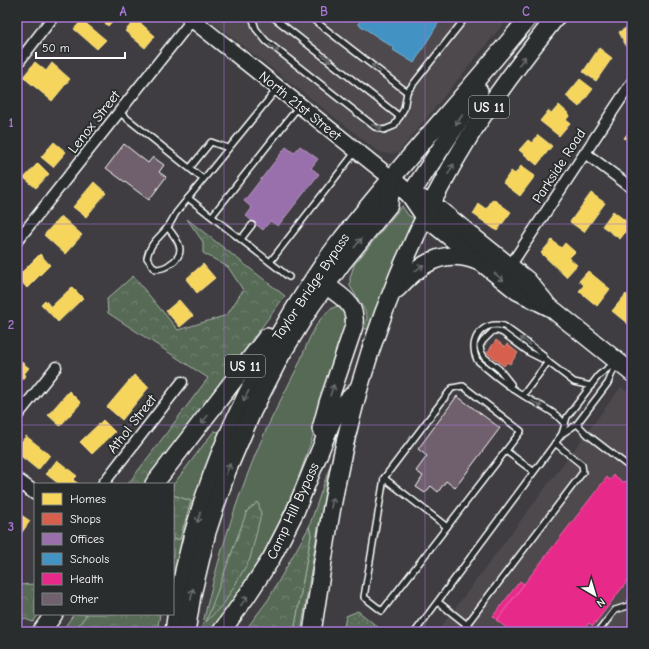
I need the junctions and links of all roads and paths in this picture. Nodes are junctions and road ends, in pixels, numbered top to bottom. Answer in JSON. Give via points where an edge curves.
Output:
{"nodes":[{"id":1,"x":53,"y":17,"type":"edge"},
{"id":2,"x":252,"y":17,"type":"edge"},
{"id":3,"x":273,"y":17,"type":"edge"},
{"id":4,"x":310,"y":17,"type":"edge"},
{"id":5,"x":466,"y":17,"type":"edge"},
{"id":6,"x":556,"y":17,"type":"edge"},
{"id":7,"x":192,"y":18,"type":"edge"},
{"id":8,"x":524,"y":23,"type":"edge"},
{"id":9,"x":17,"y":64,"type":"edge"},
{"id":10,"x":632,"y":82,"type":"edge"},
{"id":11,"x":278,"y":88,"type":"junction"},
{"id":12,"x":407,"y":92,"type":"junction"},
{"id":13,"x":300,"y":106,"type":"junction"},
{"id":14,"x":119,"y":112,"type":"junction"},
{"id":15,"x":400,"y":117,"type":"junction"},
{"id":16,"x":228,"y":148,"type":"junction"},
{"id":17,"x":356,"y":150,"type":"junction"},
{"id":18,"x":585,"y":153,"type":"junction"},
{"id":19,"x":190,"y":168,"type":"junction"},
{"id":20,"x":391,"y":178,"type":"junction"},
{"id":21,"x":203,"y":179,"type":"junction"},
{"id":22,"x":632,"y":188,"type":"edge"},
{"id":23,"x":410,"y":195,"type":"junction"},
{"id":24,"x":188,"y":198,"type":"junction"},
{"id":25,"x":429,"y":210,"type":"junction"},
{"id":26,"x":212,"y":216,"type":"junction"},
{"id":27,"x":252,"y":225,"type":"dead end"},
{"id":28,"x":168,"y":228,"type":"junction"},
{"id":29,"x":241,"y":240,"type":"junction"},
{"id":30,"x":17,"y":241,"type":"edge"},
{"id":31,"x":270,"y":262,"type":"junction"},
{"id":32,"x":483,"y":263,"type":"junction"},
{"id":33,"x":322,"y":266,"type":"junction"},
{"id":34,"x":510,"y":266,"type":"junction"},
{"id":35,"x":289,"y":277,"type":"dead end"},
{"id":36,"x":326,"y":285,"type":"junction"},
{"id":37,"x":391,"y":295,"type":"junction"},
{"id":38,"x":550,"y":308,"type":"junction"},
{"id":39,"x":617,"y":361,"type":"junction"},
{"id":40,"x":548,"y":362,"type":"junction"},
{"id":41,"x":56,"y":367,"type":"dead end"},
{"id":42,"x":632,"y":373,"type":"edge"},
{"id":43,"x":182,"y":382,"type":"dead end"},
{"id":44,"x":591,"y":386,"type":"junction"},
{"id":45,"x":359,"y":388,"type":"junction"},
{"id":46,"x":523,"y":395,"type":"junction"},
{"id":47,"x":17,"y":416,"type":"edge"},
{"id":48,"x":577,"y":424,"type":"junction"},
{"id":49,"x":565,"y":425,"type":"junction"},
{"id":50,"x":562,"y":434,"type":"junction"},
{"id":51,"x":555,"y":443,"type":"junction"},
{"id":52,"x":506,"y":451,"type":"junction"},
{"id":53,"x":630,"y":468,"type":"edge"},
{"id":54,"x":533,"y":471,"type":"junction"},
{"id":55,"x":384,"y":478,"type":"junction"},
{"id":56,"x":17,"y":480,"type":"edge"},
{"id":57,"x":632,"y":481,"type":"edge"},
{"id":58,"x":308,"y":482,"type":"junction"},
{"id":59,"x":104,"y":483,"type":"edge"},
{"id":60,"x":155,"y":483,"type":"edge"},
{"id":61,"x":34,"y":493,"type":"edge"},
{"id":62,"x":447,"y":527,"type":"junction"},
{"id":63,"x":632,"y":601,"type":"edge"},
{"id":64,"x":438,"y":602,"type":"junction"},
{"id":65,"x":53,"y":615,"type":"edge"},
{"id":66,"x":467,"y":624,"type":"junction"},
{"id":67,"x":41,"y":632,"type":"edge"},
{"id":68,"x":174,"y":632,"type":"edge"},
{"id":69,"x":186,"y":632,"type":"edge"},
{"id":70,"x":221,"y":632,"type":"edge"},
{"id":71,"x":312,"y":632,"type":"edge"},
{"id":72,"x":415,"y":632,"type":"edge"},
{"id":73,"x":461,"y":632,"type":"edge"},
{"id":74,"x":476,"y":632,"type":"edge"},
{"id":75,"x":598,"y":632,"type":"edge"}],
"edges":[{"from":1,"to":9,"type":"street"},
{"from":2,"to":15,"type":"lane","one_way":true,"via":[[256,29],[266,42],[374,127],[388,129],[394,126]]},
{"from":3,"to":15,"type":"lane","one_way":true},
{"from":12,"to":4,"type":"lane","one_way":true},
{"from":5,"to":12,"type":"lane"},
{"from":25,"to":6,"type":"main road","number":"US 11","one_way":true,"via":[[485,112]]},
{"from":7,"to":11,"type":"main road","name":"North 21st Street"},
{"from":7,"to":14,"type":"street","name":"Lenox Street"},
{"from":8,"to":20,"type":"main road","number":"US 11"},
{"from":8,"to":23,"type":"main road","one_way":true},
{"from":10,"to":18,"type":"street","name":"Parkside Road"},
{"from":11,"to":13,"type":"main road","name":"North 21st Street"},
{"from":11,"to":16,"type":"lane"},
{"from":12,"to":15,"type":"lane"},
{"from":13,"to":17,"type":"main road","name":"North 21st Street"},
{"from":13,"to":26,"type":"lane"},
{"from":14,"to":19,"type":"lane"},
{"from":14,"to":30,"type":"street","name":"Lenox Street"},
{"from":16,"to":19,"type":"lane","via":[[211,142]]},
{"from":16,"to":21,"type":"lane"},
{"from":17,"to":20,"type":"main road","name":"North 21st Street"},
{"from":17,"to":31,"type":"lane"},
{"from":18,"to":22,"type":"street"},
{"from":18,"to":34,"type":"street","name":"Parkside Road"},
{"from":19,"to":21,"type":"lane"},
{"from":20,"to":23,"type":"main road","name":"North 21st Street"},
{"from":20,"to":33,"type":"main road","name":"Taylor Bridge Bypass","number":"US 11"},
{"from":36,"to":20,"type":"main road","one_way":true,"via":[[389,205]]},
{"from":21,"to":24,"type":"lane"},
{"from":23,"to":25,"type":"main road","name":"North 21st Street"},
{"from":24,"to":26,"type":"lane"},
{"from":24,"to":28,"type":"lane"},
{"from":25,"to":32,"type":"main road","name":"North 21st Street"},
{"from":25,"to":34,"type":"main road","name":"North 21st Street"},
{"from":25,"to":37,"type":"main road","number":"US 11"},
{"from":26,"to":29,"type":"lane"},
{"from":27,"to":29,"type":"lane"},
{"from":28,"to":28,"type":"lane","via":[[152,243],[149,250],[147,258],[155,269],[172,263],[180,252],[177,240]]},
{"from":29,"to":31,"type":"lane"},
{"from":31,"to":35,"type":"lane"},
{"from":37,"to":32,"type":"main road","one_way":true,"via":[[416,270],[435,259],[457,256]]},
{"from":32,"to":38,"type":"main road","name":"North 21st Street","one_way":true,"via":[[517,291]]},
{"from":33,"to":60,"type":"main road","number":"US 11","one_way":true},
{"from":33,"to":68,"type":"main road","name":"Taylor Bridge Bypass","one_way":true,"via":[[270,349],[227,436],[195,529],[180,592]]},
{"from":34,"to":38,"type":"main road","name":"North 21st Street"},
{"from":58,"to":36,"type":"main road","one_way":true,"via":[[328,403],[355,320],[348,303]]},
{"from":69,"to":36,"type":"main road","one_way":true,"via":[[207,532],[239,441],[281,355]]},
{"from":37,"to":45,"type":"main road","number":"US 11"},
{"from":38,"to":39,"type":"main road","name":"North 21st Street"},
{"from":39,"to":42,"type":"main road","name":"North 21st Street"},
{"from":39,"to":44,"type":"lane","via":[[599,375]]},
{"from":39,"to":48,"type":"lane","via":[[608,382]]},
{"from":40,"to":44,"type":"lane","via":[[574,382]]},
{"from":40,"to":46,"type":"lane"},
{"from":40,"to":46,"type":"lane","one_way":true,"via":[[503,333],[493,331],[489,334],[480,346],[481,351]]},
{"from":41,"to":47,"type":"street"},
{"from":43,"to":59,"type":"street","name":"Athol Street"},
{"from":44,"to":49,"type":"lane","via":[[567,417]]},
{"from":45,"to":58,"type":"main road","name":"Camp Hill Bypass","number":"US 11","via":[[332,421]]},
{"from":71,"to":45,"type":"main road","one_way":true,"via":[[332,505]]},
{"from":46,"to":49,"type":"lane","one_way":true,"via":[[555,414]]},
{"from":48,"to":50,"type":"lane"},
{"from":48,"to":53,"type":"lane"},
{"from":49,"to":50,"type":"lane"},
{"from":50,"to":51,"type":"lane"},
{"from":51,"to":54,"type":"lane"},
{"from":51,"to":66,"type":"lane","via":[[582,465],[583,472]]},
{"from":52,"to":54,"type":"lane"},
{"from":52,"to":55,"type":"lane","via":[[521,431],[464,386],[452,388]]},
{"from":52,"to":62,"type":"lane"},
{"from":53,"to":57,"type":"lane"},
{"from":54,"to":64,"type":"lane"},
{"from":55,"to":62,"type":"lane"},
{"from":55,"to":62,"type":"lane","via":[[364,597],[382,611]]},
{"from":56,"to":61,"type":"street"},
{"from":70,"to":58,"type":"main road","name":"Camp Hill Bypass","number":"US 11","one_way":true,"via":[[271,558]]},
{"from":63,"to":75,"type":"lane","via":[[628,606],[615,610]]},
{"from":64,"to":66,"type":"lane"},
{"from":64,"to":72,"type":"lane"},
{"from":65,"to":67,"type":"main road"},
{"from":66,"to":73,"type":"lane"},
{"from":66,"to":74,"type":"lane"}]}
